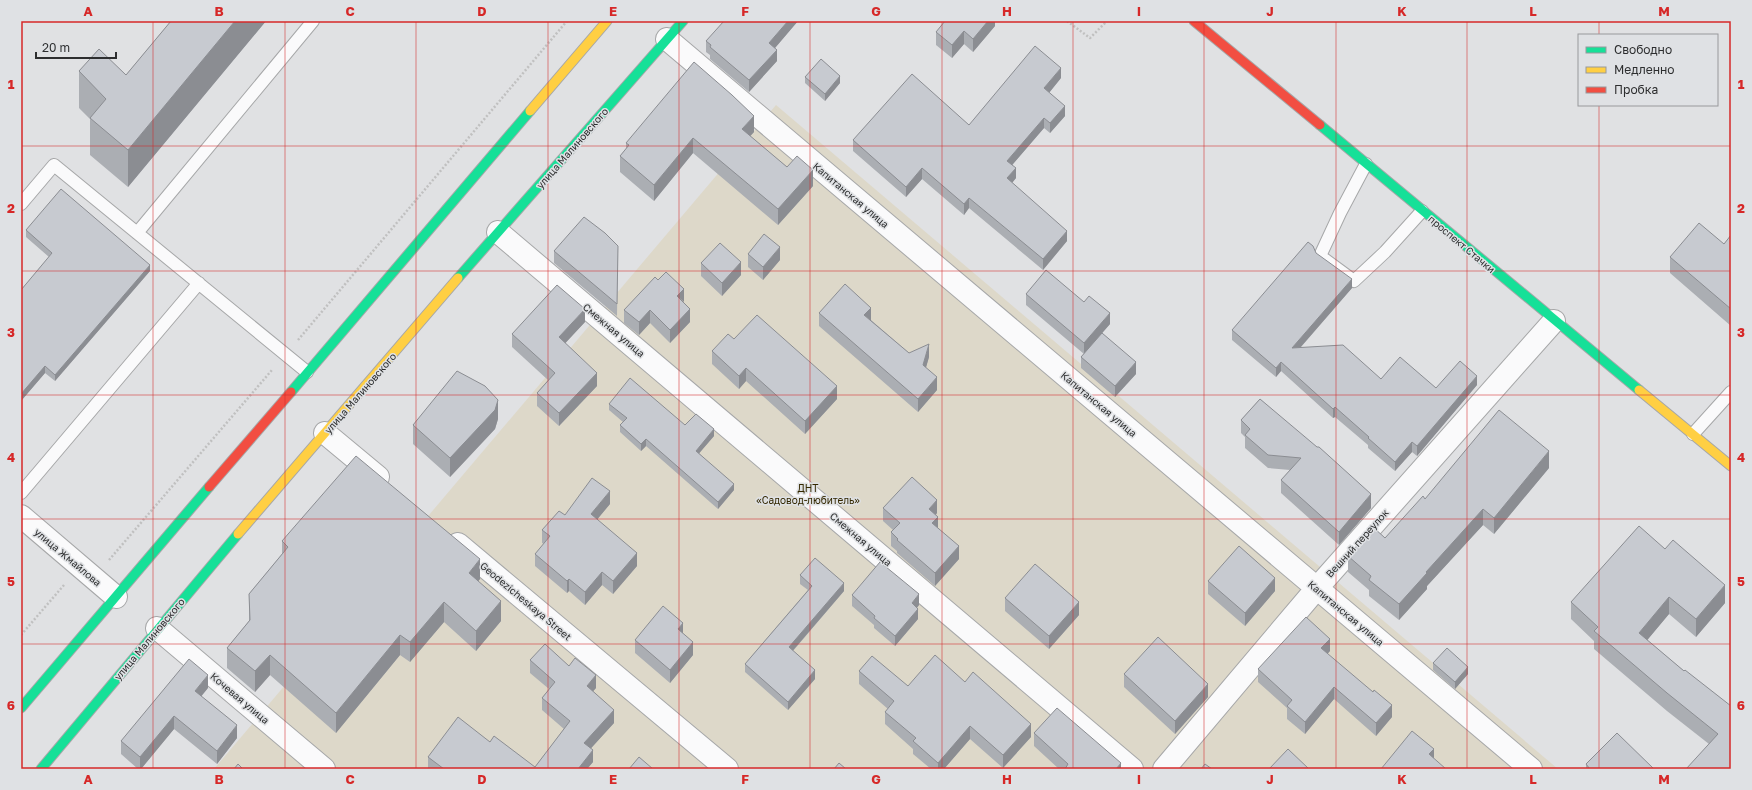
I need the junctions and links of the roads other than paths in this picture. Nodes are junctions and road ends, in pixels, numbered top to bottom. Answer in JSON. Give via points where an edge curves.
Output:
{"nodes":[{"id":1,"x":313,"y":21,"type":"edge"},
{"id":2,"x":607,"y":21,"type":"edge"},
{"id":3,"x":683,"y":21,"type":"edge"},
{"id":4,"x":1194,"y":21,"type":"edge"},
{"id":5,"x":667,"y":39,"type":"junction"},
{"id":6,"x":1366,"y":164,"type":"junction"},
{"id":7,"x":21,"y":204,"type":"edge"},
{"id":8,"x":1422,"y":211,"type":"junction"},
{"id":9,"x":498,"y":232,"type":"junction"},
{"id":10,"x":137,"y":233,"type":"junction"},
{"id":11,"x":199,"y":283,"type":"junction"},
{"id":12,"x":1554,"y":321,"type":"junction"},
{"id":13,"x":307,"y":372,"type":"junction"},
{"id":14,"x":1731,"y":392,"type":"edge"},
{"id":15,"x":325,"y":433,"type":"junction"},
{"id":16,"x":1693,"y":434,"type":"junction"},
{"id":17,"x":1731,"y":466,"type":"edge"},
{"id":18,"x":392,"y":489,"type":"edge"},
{"id":19,"x":21,"y":493,"type":"edge"},
{"id":20,"x":21,"y":516,"type":"edge"},
{"id":21,"x":441,"y":530,"type":"edge"},
{"id":22,"x":1317,"y":588,"type":"junction"},
{"id":23,"x":116,"y":597,"type":"junction"},
{"id":24,"x":157,"y":628,"type":"junction"},
{"id":25,"x":21,"y":708,"type":"edge"},
{"id":26,"x":41,"y":769,"type":"edge"},
{"id":27,"x":324,"y":769,"type":"edge"},
{"id":28,"x":727,"y":769,"type":"edge"},
{"id":29,"x":1132,"y":769,"type":"edge"},
{"id":30,"x":1164,"y":769,"type":"edge"},
{"id":31,"x":1530,"y":769,"type":"edge"}],
"edges":[{"from":1,"to":10,"type":"lane"},
{"from":2,"to":13,"type":"main road"},
{"from":3,"to":5,"type":"main road","name":"улица Малиновского"},
{"from":4,"to":6,"type":"main road","name":"проспект Стачки"},
{"from":5,"to":9,"type":"main road","name":"улица Малиновского"},
{"from":5,"to":22,"type":"street","name":"Капитанская улица"},
{"from":6,"to":8,"type":"main road","name":"проспект Стачки"},
{"from":6,"to":8,"type":"lane","via":[[1320,256],[1354,281]]},
{"from":7,"to":10,"type":"lane","via":[[54,165]]},
{"from":8,"to":12,"type":"main road","name":"проспект Стачки"},
{"from":9,"to":15,"type":"main road","name":"улица Малиновского"},
{"from":9,"to":29,"type":"street","name":"Смежная улица"},
{"from":10,"to":11,"type":"lane"},
{"from":11,"to":13,"type":"lane"},
{"from":11,"to":19,"type":"lane"},
{"from":12,"to":16,"type":"main road","name":"проспект Стачки"},
{"from":12,"to":22,"type":"street","name":"Вешний переулок"},
{"from":13,"to":23,"type":"main road"},
{"from":14,"to":16,"type":"lane"},
{"from":15,"to":18,"type":"street"},
{"from":15,"to":24,"type":"main road","name":"улица Малиновского"},
{"from":16,"to":17,"type":"main road","name":"проспект Стачки"},
{"from":20,"to":23,"type":"street","name":"улица Жмайлова"},
{"from":21,"to":28,"type":"street","name":"Geodezicheskaya Street"},
{"from":22,"to":30,"type":"street","name":"Вешний переулок"},
{"from":22,"to":31,"type":"street","name":"Капитанская улица"},
{"from":23,"to":25,"type":"main road"},
{"from":24,"to":26,"type":"main road","name":"улица Малиновского"},
{"from":24,"to":27,"type":"street","name":"Кочевая улица"}]}
